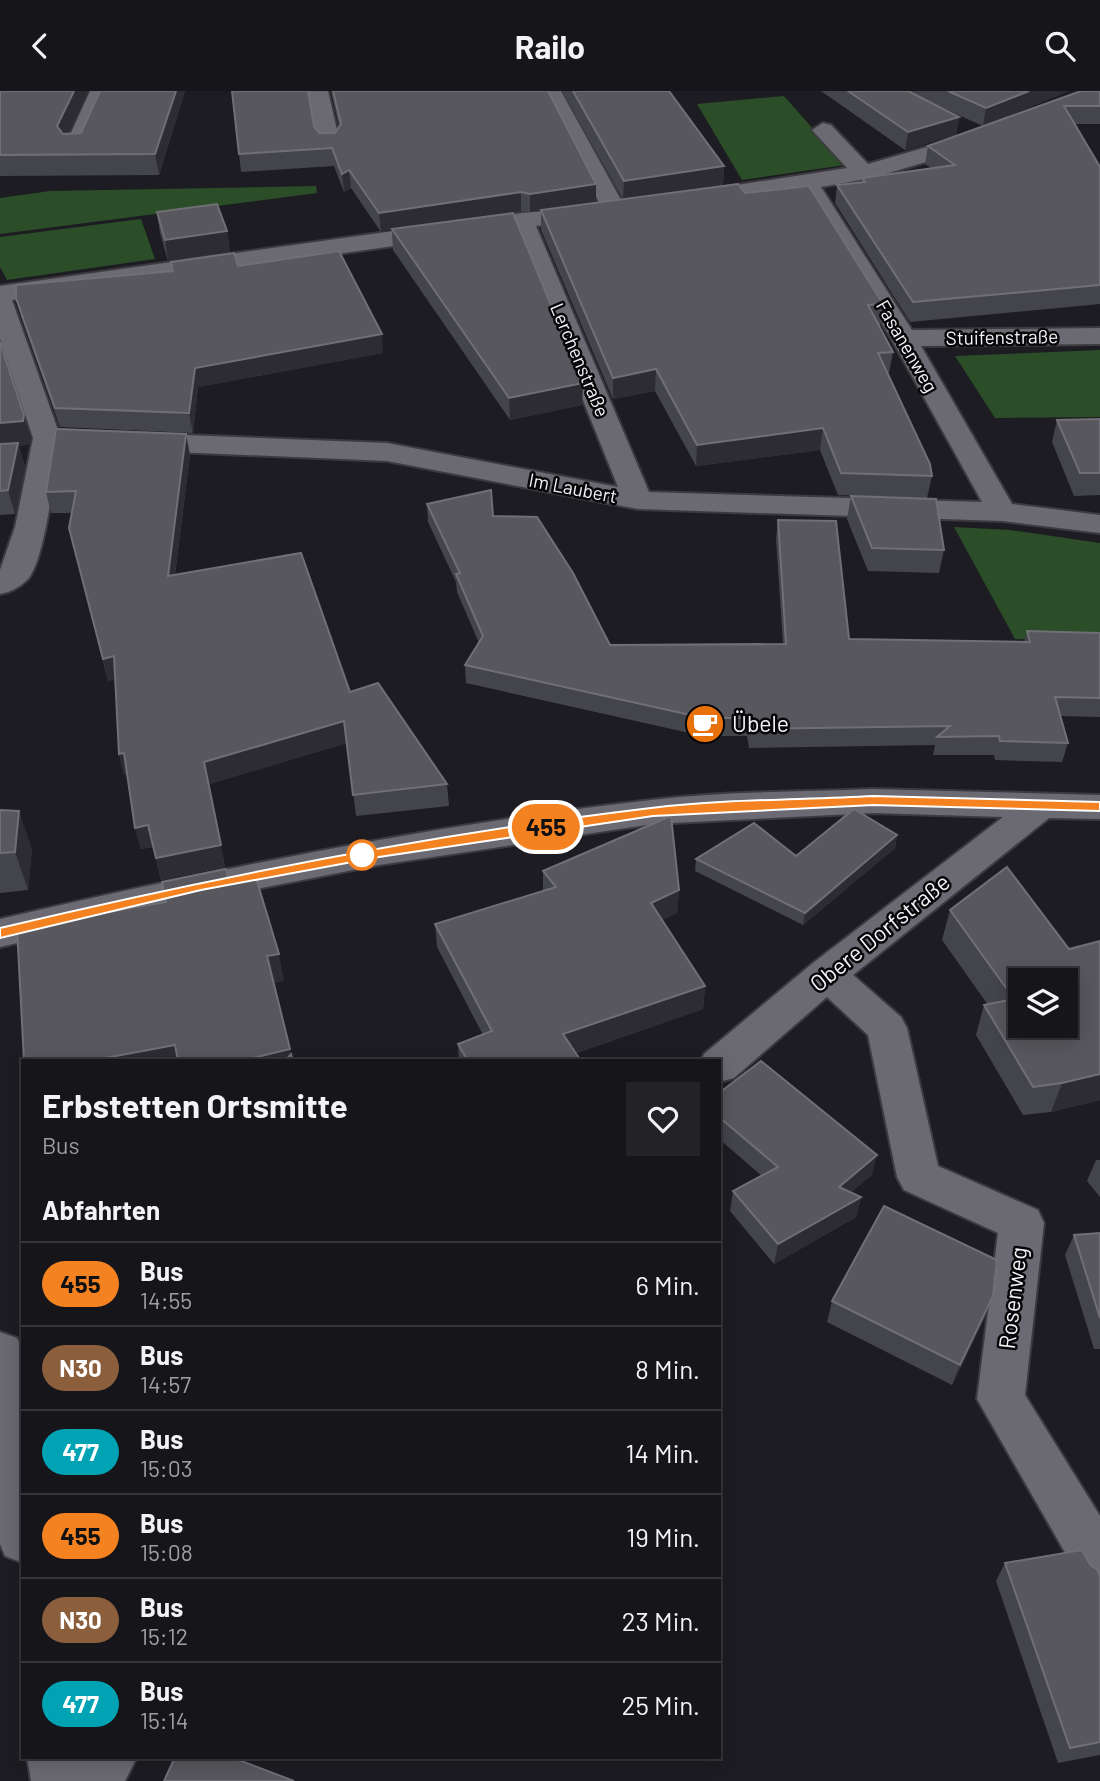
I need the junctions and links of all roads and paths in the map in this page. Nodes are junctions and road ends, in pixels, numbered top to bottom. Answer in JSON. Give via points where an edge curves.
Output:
{"nodes":[{"id":1,"x":100,"y":91,"type":"edge"},
{"id":2,"x":318,"y":91,"type":"edge"},
{"id":3,"x":551,"y":91,"type":"edge"},
{"id":4,"x":958,"y":125,"type":"edge"},
{"id":5,"x":823,"y":130,"type":"dead end"},
{"id":6,"x":329,"y":143,"type":"edge"},
{"id":7,"x":75,"y":148,"type":"edge"},
{"id":8,"x":864,"y":173,"type":"junction"},
{"id":9,"x":808,"y":184,"type":"junction"},
{"id":10,"x":670,"y":202,"type":"edge"},
{"id":11,"x":642,"y":205,"type":"edge"},
{"id":12,"x":614,"y":209,"type":"junction"},
{"id":13,"x":522,"y":220,"type":"junction"},
{"id":14,"x":0,"y":294,"type":"edge"},
{"id":15,"x":0,"y":301,"type":"edge"},
{"id":16,"x":1100,"y":336,"type":"edge"},
{"id":17,"x":904,"y":338,"type":"junction"},
{"id":18,"x":45,"y":446,"type":"junction"},
{"id":19,"x":11,"y":457,"type":"edge"},
{"id":20,"x":638,"y":501,"type":"junction"},
{"id":21,"x":1002,"y":512,"type":"junction"},
{"id":22,"x":1100,"y":524,"type":"edge"},
{"id":23,"x":0,"y":585,"type":"edge"},
{"id":24,"x":1043,"y":804,"type":"junction"},
{"id":25,"x":1100,"y":807,"type":"edge"},
{"id":26,"x":0,"y":933,"type":"edge"},
{"id":27,"x":827,"y":974,"type":"junction"},
{"id":28,"x":721,"y":1064,"type":"edge"},
{"id":29,"x":0,"y":1353,"type":"edge"},
{"id":30,"x":21,"y":1522,"type":"edge"},
{"id":31,"x":1100,"y":1564,"type":"edge"},
{"id":32,"x":55,"y":1759,"type":"edge"},
{"id":33,"x":107,"y":1759,"type":"edge"},
{"id":34,"x":59,"y":1781,"type":"edge"},
{"id":35,"x":90,"y":1781,"type":"edge"}],
"edges":[{"from":1,"to":7,"type":"street"},
{"from":2,"to":6,"type":"street"},
{"from":3,"to":12,"type":"street"},
{"from":4,"to":8,"type":"street","via":[[987,135]]},
{"from":5,"to":8,"type":"street"},
{"from":8,"to":9,"type":"street"},
{"from":9,"to":10,"type":"street"},
{"from":9,"to":17,"type":"street","name":"Fasanenweg"},
{"from":11,"to":12,"type":"street"},
{"from":12,"to":13,"type":"street"},
{"from":13,"to":14,"type":"street"},
{"from":13,"to":20,"type":"street","name":"Lerchenstraße"},
{"from":15,"to":18,"type":"street"},
{"from":16,"to":17,"type":"street","name":"Stuifenstraße"},
{"from":17,"to":21,"type":"street","name":"Fasanenweg"},
{"from":18,"to":19,"type":"street","name":"Im Laubert"},
{"from":18,"to":20,"type":"street","name":"Im Laubert","via":[[387,452]]},
{"from":18,"to":23,"type":"street","via":[[16,573]]},
{"from":20,"to":21,"type":"street","name":"Im Laubert"},
{"from":21,"to":22,"type":"street","name":"Im Laubert"},
{"from":24,"to":25,"type":"street"},
{"from":24,"to":26,"type":"street","via":[[873,801],[653,812],[379,852],[201,885]]},
{"from":24,"to":27,"type":"street","name":"Obere Dorfstraße"},
{"from":27,"to":28,"type":"street","name":"Obere Dorfstraße"},
{"from":27,"to":31,"type":"street","name":"Rosenweg","via":[[887,1028],[919,1177],[1022,1223],[1001,1399]]},
{"from":29,"to":30,"type":"street"},
{"from":32,"to":34,"type":"street"},
{"from":33,"to":35,"type":"street"}]}
